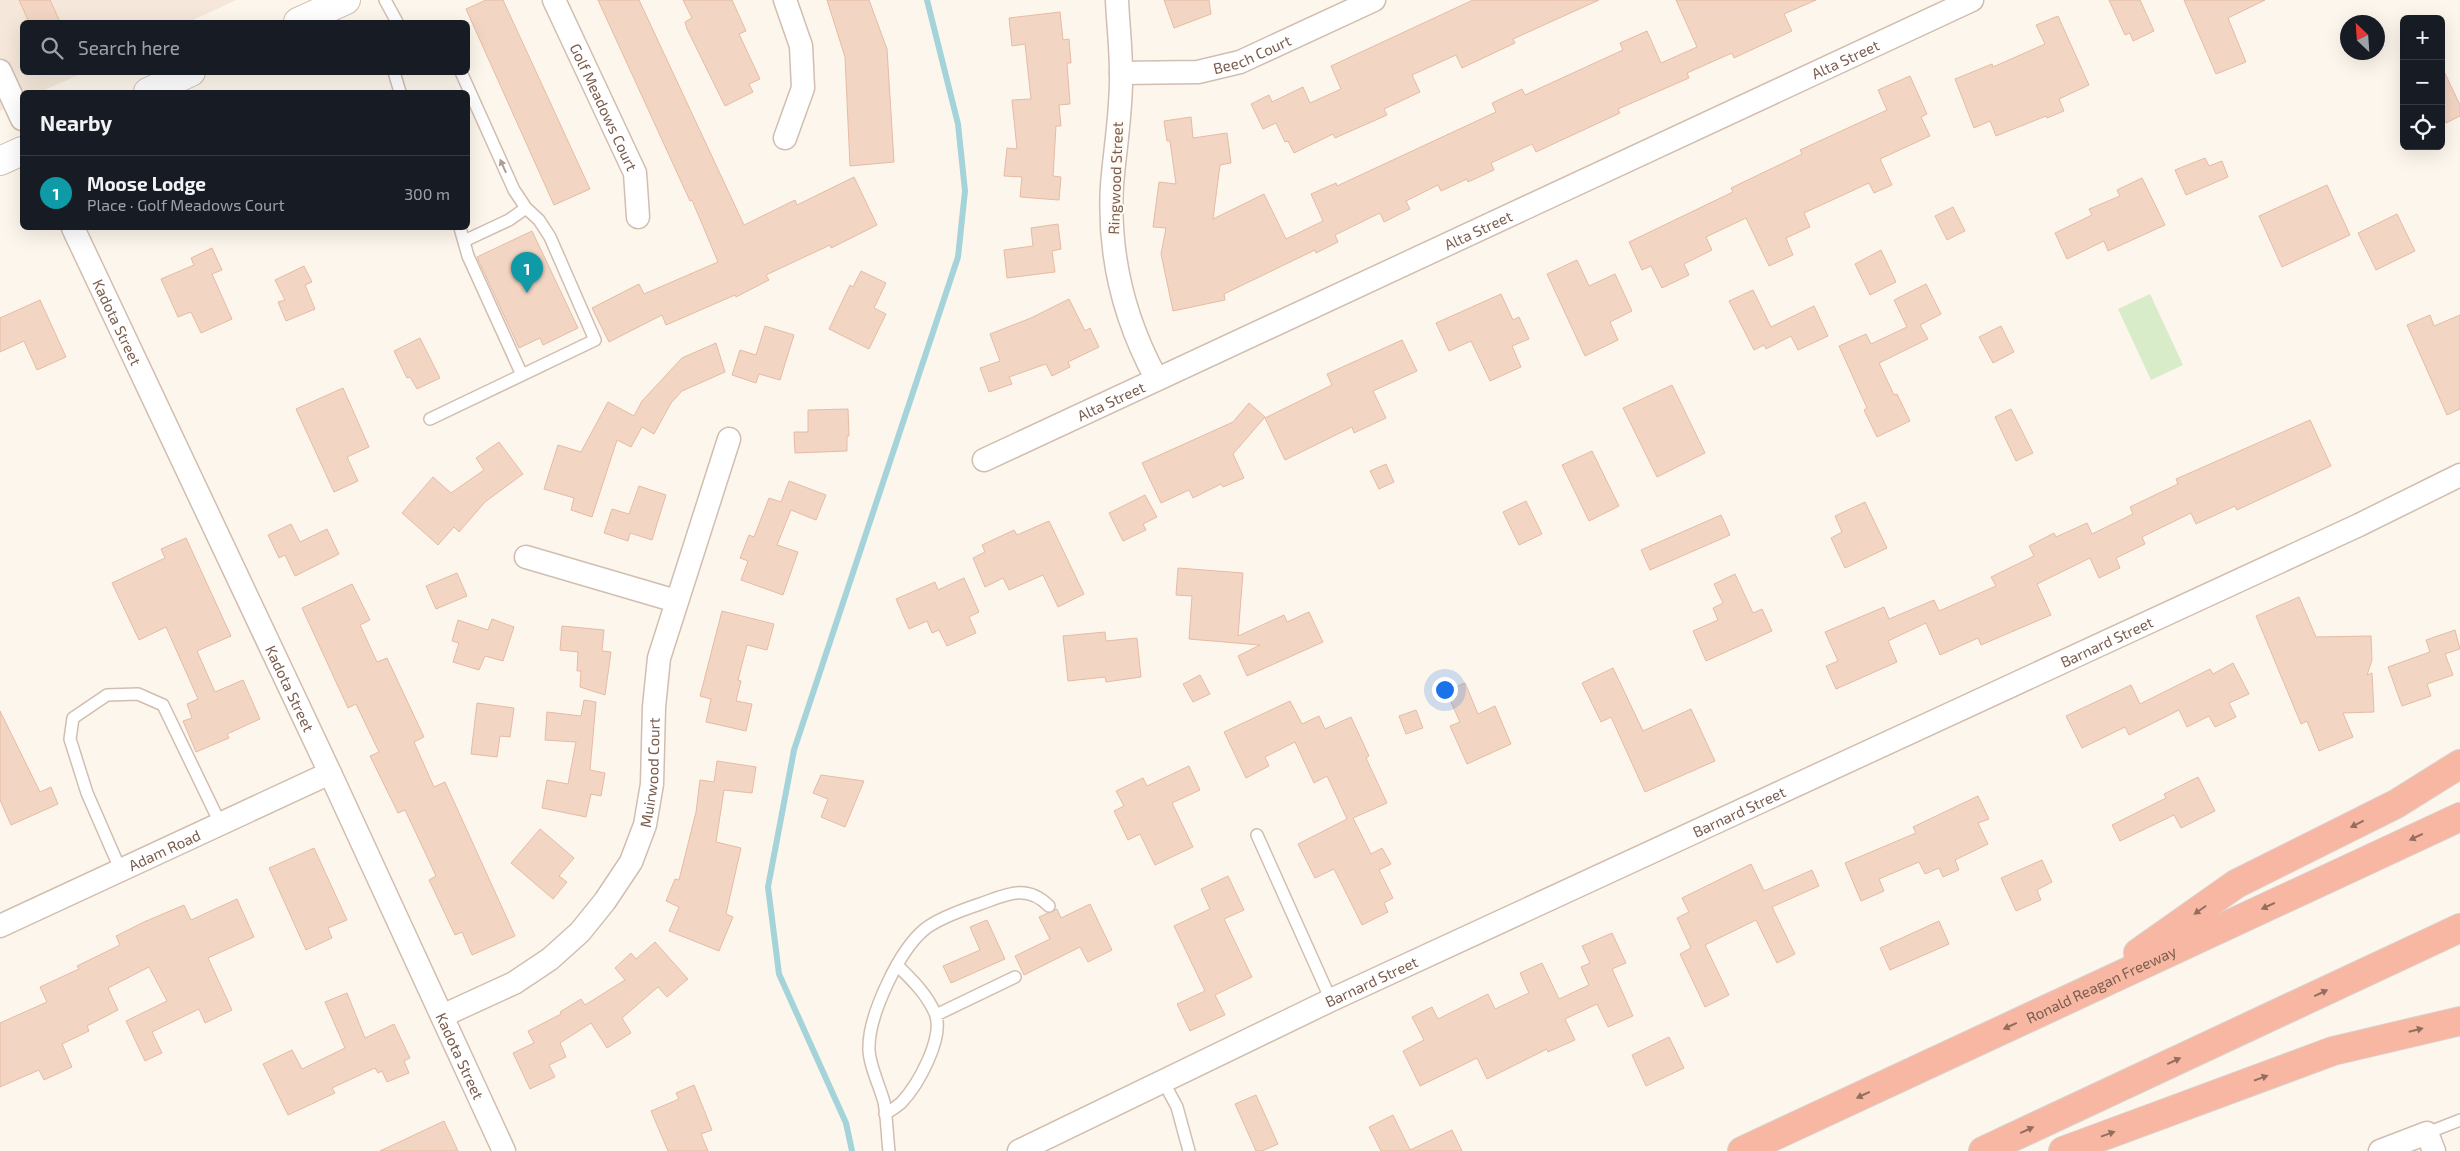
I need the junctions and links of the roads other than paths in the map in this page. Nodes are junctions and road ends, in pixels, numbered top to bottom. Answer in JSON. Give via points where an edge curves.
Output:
{"nodes":[{"id":1,"x":346,"y":0,"type":"edge"},
{"id":2,"x":386,"y":0,"type":"edge"},
{"id":3,"x":554,"y":0,"type":"edge"},
{"id":4,"x":785,"y":0,"type":"edge"},
{"id":5,"x":1116,"y":0,"type":"edge"},
{"id":6,"x":1374,"y":0,"type":"edge"},
{"id":7,"x":1972,"y":0,"type":"edge"},
{"id":8,"x":302,"y":20,"type":"edge"},
{"id":9,"x":396,"y":20,"type":"edge"},
{"id":10,"x":0,"y":71,"type":"edge"},
{"id":11,"x":1121,"y":73,"type":"junction"},
{"id":12,"x":184,"y":75,"type":"edge"},
{"id":13,"x":395,"y":75,"type":"edge"},
{"id":14,"x":462,"y":75,"type":"edge"},
{"id":15,"x":152,"y":90,"type":"edge"},
{"id":16,"x":399,"y":90,"type":"edge"},
{"id":17,"x":469,"y":90,"type":"edge"},
{"id":18,"x":470,"y":92,"type":"edge"},
{"id":19,"x":20,"y":115,"type":"edge"},
{"id":20,"x":785,"y":138,"type":"dead end"},
{"id":21,"x":20,"y":152,"type":"edge"},
{"id":22,"x":0,"y":161,"type":"edge"},
{"id":23,"x":526,"y":208,"type":"junction"},
{"id":24,"x":638,"y":217,"type":"dead end"},
{"id":25,"x":74,"y":230,"type":"edge"},
{"id":26,"x":461,"y":230,"type":"edge"},
{"id":27,"x":464,"y":240,"type":"junction"},
{"id":28,"x":522,"y":374,"type":"junction"},
{"id":29,"x":1156,"y":378,"type":"junction"},
{"id":30,"x":430,"y":419,"type":"dead end"},
{"id":31,"x":729,"y":439,"type":"dead end"},
{"id":32,"x":984,"y":460,"type":"dead end"},
{"id":33,"x":2460,"y":475,"type":"edge"},
{"id":34,"x":526,"y":557,"type":"dead end"},
{"id":35,"x":676,"y":601,"type":"junction"},
{"id":36,"x":2460,"y":764,"type":"edge"},
{"id":37,"x":330,"y":773,"type":"junction"},
{"id":38,"x":2460,"y":817,"type":"edge"},
{"id":39,"x":221,"y":825,"type":"junction"},
{"id":40,"x":1257,"y":835,"type":"dead end"},
{"id":41,"x":121,"y":871,"type":"junction"},
{"id":42,"x":1050,"y":906,"type":"dead end"},
{"id":43,"x":0,"y":926,"type":"edge"},
{"id":44,"x":2460,"y":928,"type":"edge"},
{"id":45,"x":896,"y":965,"type":"junction"},
{"id":46,"x":1015,"y":977,"type":"dead end"},
{"id":47,"x":2079,"y":994,"type":"junction"},
{"id":48,"x":1331,"y":1000,"type":"junction"},
{"id":49,"x":936,"y":1015,"type":"junction"},
{"id":50,"x":442,"y":1016,"type":"junction"},
{"id":51,"x":2460,"y":1021,"type":"edge"},
{"id":52,"x":1163,"y":1081,"type":"junction"},
{"id":53,"x":885,"y":1114,"type":"junction"},
{"id":54,"x":2460,"y":1120,"type":"edge"},
{"id":55,"x":2431,"y":1142,"type":"edge"},
{"id":56,"x":504,"y":1151,"type":"edge"},
{"id":57,"x":889,"y":1151,"type":"edge"},
{"id":58,"x":1019,"y":1151,"type":"edge"},
{"id":59,"x":1189,"y":1151,"type":"edge"},
{"id":60,"x":1742,"y":1151,"type":"edge"},
{"id":61,"x":1983,"y":1151,"type":"edge"},
{"id":62,"x":2063,"y":1151,"type":"edge"},
{"id":63,"x":2380,"y":1151,"type":"edge"}],
"edges":[{"from":1,"to":8,"type":"main road"},
{"from":2,"to":9,"type":"lane"},
{"from":3,"to":24,"type":"street","name":"Golf Meadows Court","via":[[635,172]]},
{"from":4,"to":20,"type":"street","via":[[801,46],[803,88]]},
{"from":5,"to":11,"type":"street","name":"Ringwood Street"},
{"from":6,"to":11,"type":"street","name":"Beech Court","via":[[1240,62],[1198,72]]},
{"from":7,"to":29,"type":"street","name":"Alta Street"},
{"from":10,"to":19,"type":"street"},
{"from":11,"to":29,"type":"street","name":"Ringwood Street","via":[[1112,187],[1113,243],[1122,297],[1141,350]]},
{"from":12,"to":15,"type":"main road"},
{"from":13,"to":16,"type":"lane"},
{"from":17,"to":14,"type":"lane","one_way":true},
{"from":23,"to":18,"type":"lane","one_way":true,"via":[[514,190]]},
{"from":21,"to":22,"type":"main road"},
{"from":23,"to":27,"type":"lane","via":[[509,220]]},
{"from":23,"to":28,"type":"lane","via":[[540,220],[550,237],[594,340]]},
{"from":25,"to":37,"type":"street","name":"Kadota Street"},
{"from":26,"to":27,"type":"lane"},
{"from":27,"to":28,"type":"lane","via":[[468,256]]},
{"from":28,"to":30,"type":"lane"},
{"from":29,"to":32,"type":"street","name":"Alta Street"},
{"from":31,"to":35,"type":"street","name":"Muirwood Court"},
{"from":33,"to":48,"type":"street","name":"Barnard Street","via":[[2359,525]]},
{"from":34,"to":35,"type":"street"},
{"from":35,"to":50,"type":"street","name":"Muirwood Court","via":[[659,658],[655,685],[651,792],[645,824],[631,862],[580,932],[550,959],[514,983]]},
{"from":36,"to":47,"type":"highway","one_way":true,"via":[[2396,804],[2236,884]]},
{"from":37,"to":39,"type":"street","name":"Adam Road"},
{"from":37,"to":50,"type":"street","name":"Kadota Street"},
{"from":38,"to":47,"type":"highway","name":"Ronald Reagan Freeway","one_way":true},
{"from":39,"to":41,"type":"street","name":"Adam Road"},
{"from":39,"to":41,"type":"lane","via":[[163,705],[138,694],[107,695],[73,718],[70,739],[87,793]]},
{"from":40,"to":48,"type":"lane"},
{"from":41,"to":43,"type":"street","name":"Adam Road"},
{"from":42,"to":45,"type":"lane","via":[[1041,897],[1027,892],[1011,893],[962,910],[924,929]]},
{"from":61,"to":44,"type":"highway","one_way":true},
{"from":45,"to":49,"type":"lane","via":[[922,989]]},
{"from":45,"to":53,"type":"lane","via":[[876,1009],[869,1048]]},
{"from":46,"to":49,"type":"lane"},
{"from":47,"to":60,"type":"highway","name":"Ronald Reagan Freeway","one_way":true},
{"from":48,"to":52,"type":"street","name":"Barnard Street"},
{"from":49,"to":53,"type":"lane","via":[[937,1037],[924,1068],[901,1102]]},
{"from":50,"to":56,"type":"street","name":"Kadota Street"},
{"from":62,"to":51,"type":"highway","one_way":true,"via":[[2333,1051]]},
{"from":52,"to":58,"type":"street","name":"Barnard Street"},
{"from":52,"to":59,"type":"lane","via":[[1177,1107]]},
{"from":53,"to":57,"type":"lane"},
{"from":54,"to":55,"type":"lane"},
{"from":55,"to":63,"type":"street"}]}
